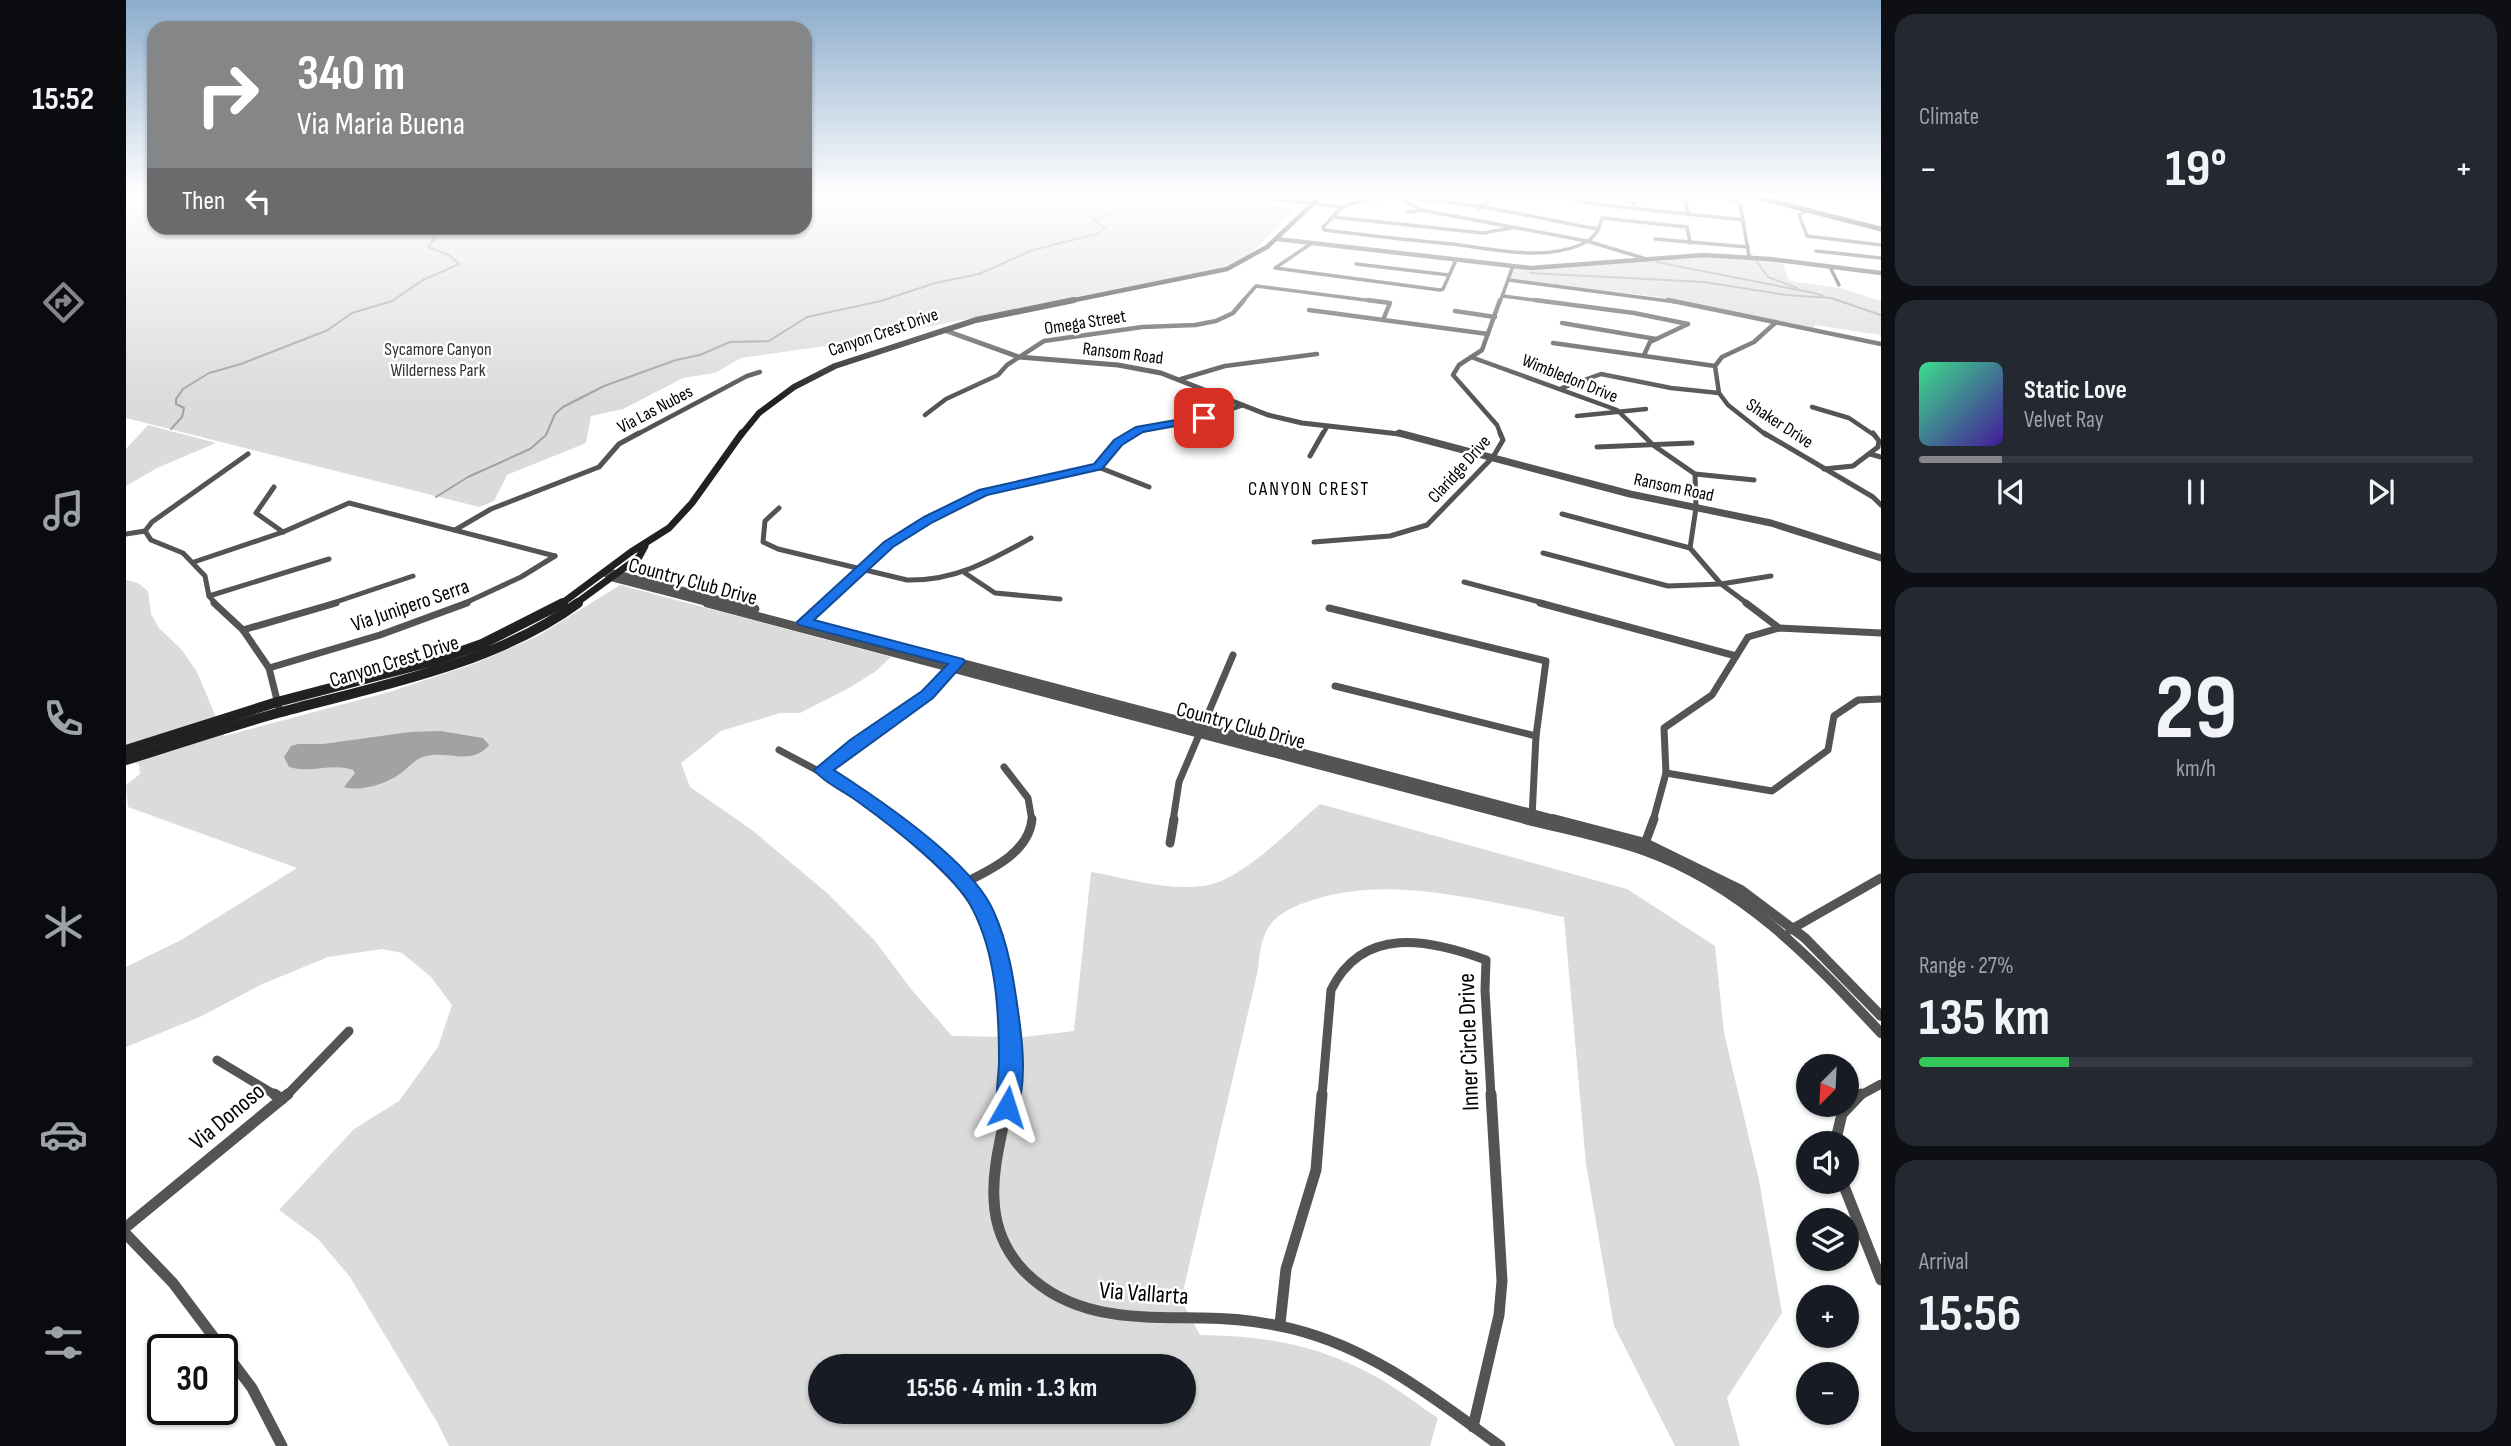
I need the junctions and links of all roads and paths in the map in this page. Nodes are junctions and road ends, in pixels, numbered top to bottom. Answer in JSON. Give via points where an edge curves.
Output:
{"nodes":[{"id":1,"x":1237,"y":264,"type":"edge"},
{"id":2,"x":1280,"y":264,"type":"edge"},
{"id":3,"x":1360,"y":264,"type":"edge"},
{"id":4,"x":1454,"y":264,"type":"edge"},
{"id":5,"x":1499,"y":264,"type":"edge"},
{"id":6,"x":1597,"y":264,"type":"edge"},
{"id":7,"x":1811,"y":264,"type":"edge"},
{"id":8,"x":1513,"y":266,"type":"junction"},
{"id":9,"x":1830,"y":267,"type":"junction"},
{"id":10,"x":1881,"y":273,"type":"edge"},
{"id":11,"x":1449,"y":275,"type":"junction"},
{"id":12,"x":1508,"y":280,"type":"junction"},
{"id":13,"x":1839,"y":285,"type":"dead end"},
{"id":14,"x":1503,"y":296,"type":"junction"},
{"id":15,"x":1309,"y":310,"type":"dead end"},
{"id":16,"x":1455,"y":311,"type":"dead end"},
{"id":17,"x":1495,"y":317,"type":"junction"},
{"id":18,"x":1383,"y":320,"type":"junction"},
{"id":19,"x":1562,"y":323,"type":"dead end"},
{"id":20,"x":1775,"y":323,"type":"junction"},
{"id":21,"x":944,"y":330,"type":"junction"},
{"id":22,"x":1488,"y":334,"type":"junction"},
{"id":23,"x":1656,"y":339,"type":"junction"},
{"id":24,"x":1553,"y":343,"type":"dead end"},
{"id":25,"x":1881,"y":344,"type":"edge"},
{"id":26,"x":1317,"y":354,"type":"dead end"},
{"id":27,"x":1644,"y":355,"type":"junction"},
{"id":28,"x":1019,"y":357,"type":"junction"},
{"id":29,"x":1471,"y":357,"type":"junction"},
{"id":30,"x":1715,"y":366,"type":"junction"},
{"id":31,"x":760,"y":372,"type":"dead end"},
{"id":32,"x":1181,"y":379,"type":"junction"},
{"id":33,"x":1562,"y":388,"type":"junction"},
{"id":34,"x":1719,"y":393,"type":"junction"},
{"id":35,"x":1243,"y":405,"type":"junction"},
{"id":36,"x":1812,"y":407,"type":"dead end"},
{"id":37,"x":1646,"y":409,"type":"dead end"},
{"id":38,"x":1617,"y":410,"type":"junction"},
{"id":39,"x":925,"y":415,"type":"dead end"},
{"id":40,"x":1577,"y":416,"type":"dead end"},
{"id":41,"x":1327,"y":427,"type":"junction"},
{"id":42,"x":1692,"y":443,"type":"dead end"},
{"id":43,"x":1653,"y":445,"type":"junction"},
{"id":44,"x":1597,"y":447,"type":"dead end"},
{"id":45,"x":248,"y":454,"type":"dead end"},
{"id":46,"x":1870,"y":454,"type":"junction"},
{"id":47,"x":1494,"y":455,"type":"junction"},
{"id":48,"x":1310,"y":456,"type":"dead end"},
{"id":49,"x":1881,"y":457,"type":"edge"},
{"id":50,"x":1098,"y":467,"type":"junction"},
{"id":51,"x":1824,"y":469,"type":"junction"},
{"id":52,"x":1696,"y":474,"type":"junction"},
{"id":53,"x":1754,"y":480,"type":"dead end"},
{"id":54,"x":274,"y":487,"type":"dead end"},
{"id":55,"x":1149,"y":487,"type":"dead end"},
{"id":56,"x":1881,"y":505,"type":"edge"},
{"id":57,"x":1696,"y":506,"type":"junction"},
{"id":58,"x":779,"y":508,"type":"dead end"},
{"id":59,"x":1562,"y":514,"type":"dead end"},
{"id":60,"x":455,"y":530,"type":"junction"},
{"id":61,"x":145,"y":531,"type":"junction"},
{"id":62,"x":283,"y":533,"type":"junction"},
{"id":63,"x":126,"y":534,"type":"edge"},
{"id":64,"x":1031,"y":538,"type":"dead end"},
{"id":65,"x":1314,"y":542,"type":"dead end"},
{"id":66,"x":645,"y":546,"type":"junction"},
{"id":67,"x":1690,"y":548,"type":"junction"},
{"id":68,"x":1543,"y":553,"type":"dead end"},
{"id":69,"x":1881,"y":556,"type":"edge"},
{"id":70,"x":329,"y":559,"type":"dead end"},
{"id":71,"x":194,"y":562,"type":"junction"},
{"id":72,"x":862,"y":569,"type":"junction"},
{"id":73,"x":965,"y":573,"type":"junction"},
{"id":74,"x":612,"y":575,"type":"junction"},
{"id":75,"x":413,"y":576,"type":"dead end"},
{"id":76,"x":1771,"y":576,"type":"dead end"},
{"id":77,"x":1464,"y":582,"type":"dead end"},
{"id":78,"x":1721,"y":584,"type":"junction"},
{"id":79,"x":209,"y":596,"type":"junction"},
{"id":80,"x":1060,"y":599,"type":"dead end"},
{"id":81,"x":1329,"y":608,"type":"dead end"},
{"id":82,"x":802,"y":625,"type":"junction"},
{"id":83,"x":1779,"y":628,"type":"junction"},
{"id":84,"x":243,"y":630,"type":"junction"},
{"id":85,"x":1881,"y":633,"type":"edge"},
{"id":86,"x":1233,"y":655,"type":"dead end"},
{"id":87,"x":1736,"y":656,"type":"junction"},
{"id":88,"x":955,"y":665,"type":"junction"},
{"id":89,"x":269,"y":668,"type":"junction"},
{"id":90,"x":1335,"y":686,"type":"dead end"},
{"id":91,"x":1881,"y":699,"type":"edge"},
{"id":92,"x":279,"y":707,"type":"junction"},
{"id":93,"x":1202,"y":730,"type":"junction"},
{"id":94,"x":1536,"y":736,"type":"junction"},
{"id":95,"x":126,"y":750,"type":"edge"},
{"id":96,"x":779,"y":750,"type":"dead end"},
{"id":97,"x":126,"y":761,"type":"edge"},
{"id":98,"x":1004,"y":767,"type":"dead end"},
{"id":99,"x":822,"y":770,"type":"junction"},
{"id":100,"x":1666,"y":773,"type":"junction"},
{"id":101,"x":1532,"y":816,"type":"junction"},
{"id":102,"x":1170,"y":843,"type":"dead end"},
{"id":103,"x":1644,"y":847,"type":"junction"},
{"id":104,"x":1881,"y":878,"type":"edge"},
{"id":105,"x":966,"y":882,"type":"junction"},
{"id":106,"x":1795,"y":929,"type":"junction"},
{"id":107,"x":1783,"y":933,"type":"junction"},
{"id":108,"x":1881,"y":1016,"type":"edge"},
{"id":109,"x":349,"y":1031,"type":"dead end"},
{"id":110,"x":1881,"y":1033,"type":"edge"},
{"id":111,"x":217,"y":1059,"type":"dead end"},
{"id":112,"x":1881,"y":1084,"type":"edge"},
{"id":113,"x":282,"y":1099,"type":"junction"},
{"id":114,"x":1835,"y":1131,"type":"edge"},
{"id":115,"x":1847,"y":1194,"type":"edge"},
{"id":116,"x":126,"y":1227,"type":"edge"},
{"id":117,"x":126,"y":1234,"type":"edge"},
{"id":118,"x":1881,"y":1279,"type":"edge"},
{"id":119,"x":1280,"y":1324,"type":"junction"},
{"id":120,"x":1473,"y":1427,"type":"junction"},
{"id":121,"x":282,"y":1446,"type":"edge"},
{"id":122,"x":1500,"y":1446,"type":"edge"}],
"edges":[{"from":1,"to":21,"type":"main road","name":"Canyon Crest Drive","via":[[1020,309]]},
{"from":2,"to":11,"type":"street","via":[[1277,270],[1440,290]]},
{"from":3,"to":11,"type":"street"},
{"from":4,"to":11,"type":"street"},
{"from":5,"to":8,"type":"street"},
{"from":6,"to":8,"type":"street"},
{"from":7,"to":9,"type":"street"},
{"from":8,"to":12,"type":"street","name":"Claridge Drive"},
{"from":9,"to":10,"type":"street"},
{"from":9,"to":13,"type":"street"},
{"from":12,"to":14,"type":"street","name":"Claridge Drive"},
{"from":12,"to":20,"type":"street","via":[[1657,298]]},
{"from":14,"to":17,"type":"street","name":"Claridge Drive"},
{"from":14,"to":23,"type":"street","via":[[1688,324]]},
{"from":15,"to":18,"type":"street"},
{"from":16,"to":17,"type":"street"},
{"from":17,"to":22,"type":"street","name":"Claridge Drive"},
{"from":18,"to":22,"type":"street"},
{"from":18,"to":28,"type":"street","name":"Omega Street","via":[[1390,303],[1257,286],[1232,314],[1216,321],[1061,337],[1040,343]]},
{"from":19,"to":23,"type":"street"},
{"from":20,"to":25,"type":"street"},
{"from":20,"to":30,"type":"street"},
{"from":21,"to":28,"type":"street","name":"Ransom Road"},
{"from":21,"to":66,"type":"main road","name":"Canyon Crest Drive","via":[[835,366],[785,393],[747,426],[670,528]]},
{"from":22,"to":29,"type":"street","name":"Claridge Drive","via":[[1482,350]]},
{"from":23,"to":27,"type":"street","via":[[1646,346]]},
{"from":24,"to":27,"type":"street"},
{"from":26,"to":32,"type":"street","via":[[1225,366]]},
{"from":27,"to":30,"type":"street"},
{"from":28,"to":32,"type":"street","name":"Ransom Road","via":[[1125,366]]},
{"from":28,"to":39,"type":"street","name":"Omega Street","via":[[991,379],[946,399]]},
{"from":29,"to":33,"type":"street","name":"Wimbledon Drive"},
{"from":29,"to":47,"type":"street","name":"Claridge Drive","via":[[1453,375],[1496,425],[1503,440]]},
{"from":30,"to":34,"type":"street","name":"Shaker Drive"},
{"from":31,"to":60,"type":"street","name":"Via Las Nubes","via":[[620,444],[598,467],[491,509]]},
{"from":32,"to":35,"type":"street","name":"Ransom Road"},
{"from":33,"to":34,"type":"street","via":[[1601,374]]},
{"from":33,"to":38,"type":"street","name":"Wimbledon Drive"},
{"from":34,"to":51,"type":"street","name":"Shaker Drive","via":[[1730,408]]},
{"from":35,"to":41,"type":"street","name":"Ransom Road"},
{"from":35,"to":50,"type":"street","via":[[1204,418],[1140,429],[1118,443]]},
{"from":36,"to":46,"type":"street","via":[[1866,426],[1879,441]]},
{"from":37,"to":38,"type":"street"},
{"from":38,"to":40,"type":"street"},
{"from":38,"to":43,"type":"street","name":"Wimbledon Drive"},
{"from":41,"to":47,"type":"street","name":"Ransom Road","via":[[1398,433]]},
{"from":41,"to":48,"type":"street"},
{"from":42,"to":43,"type":"street"},
{"from":43,"to":44,"type":"street"},
{"from":43,"to":52,"type":"street","name":"Wimbledon Drive"},
{"from":45,"to":61,"type":"street"},
{"from":46,"to":49,"type":"street"},
{"from":46,"to":51,"type":"street","via":[[1853,466]]},
{"from":47,"to":57,"type":"street","name":"Ransom Road","via":[[1630,494]]},
{"from":47,"to":65,"type":"street","name":"Claridge Drive","via":[[1427,525],[1390,536]]},
{"from":50,"to":55,"type":"street"},
{"from":50,"to":72,"type":"street","via":[[983,492],[889,545]]},
{"from":51,"to":56,"type":"street","name":"Shaker Drive"},
{"from":52,"to":53,"type":"street"},
{"from":52,"to":57,"type":"street"},
{"from":54,"to":62,"type":"street","via":[[256,513]]},
{"from":57,"to":67,"type":"street"},
{"from":57,"to":69,"type":"street","name":"Ransom Road"},
{"from":58,"to":72,"type":"street","via":[[765,521],[762,542]]},
{"from":59,"to":67,"type":"street"},
{"from":60,"to":62,"type":"street","via":[[349,503]]},
{"from":60,"to":89,"type":"street","name":"Via Junipero Serra","via":[[555,556],[492,594],[452,611]]},
{"from":61,"to":63,"type":"street"},
{"from":61,"to":71,"type":"street","via":[[151,540]]},
{"from":62,"to":71,"type":"street"},
{"from":64,"to":73,"type":"street"},
{"from":66,"to":74,"type":"main road","name":"Canyon Crest Drive","via":[[639,557]]},
{"from":66,"to":74,"type":"main road","name":"Canyon Crest Drive","via":[[631,552]]},
{"from":67,"to":78,"type":"street"},
{"from":68,"to":78,"type":"street","via":[[1668,586]]},
{"from":70,"to":79,"type":"street"},
{"from":71,"to":79,"type":"street","via":[[205,576]]},
{"from":72,"to":73,"type":"street","via":[[928,582]]},
{"from":72,"to":82,"type":"street"},
{"from":73,"to":80,"type":"street","via":[[995,593]]},
{"from":74,"to":82,"type":"street","name":"Country Club Drive"},
{"from":74,"to":92,"type":"main road","name":"Canyon Crest Drive","via":[[564,613],[485,653],[413,678]]},
{"from":75,"to":84,"type":"street"},
{"from":76,"to":78,"type":"street"},
{"from":77,"to":87,"type":"street"},
{"from":78,"to":83,"type":"street"},
{"from":79,"to":84,"type":"street"},
{"from":81,"to":94,"type":"street","via":[[1546,661]]},
{"from":82,"to":88,"type":"street","name":"Country Club Drive"},
{"from":83,"to":85,"type":"street"},
{"from":83,"to":87,"type":"street","via":[[1748,637]]},
{"from":84,"to":89,"type":"street"},
{"from":86,"to":93,"type":"street"},
{"from":87,"to":100,"type":"street","via":[[1712,695],[1664,727]]},
{"from":88,"to":93,"type":"street","name":"Country Club Drive"},
{"from":88,"to":99,"type":"street","via":[[928,695]]},
{"from":89,"to":92,"type":"street"},
{"from":90,"to":94,"type":"street"},
{"from":91,"to":100,"type":"street","via":[[1858,700],[1834,716],[1828,750],[1772,791]]},
{"from":92,"to":95,"type":"main road","name":"Canyon Crest Drive"},
{"from":92,"to":97,"type":"main road","name":"Canyon Crest Drive"},
{"from":93,"to":101,"type":"street","name":"Country Club Drive"},
{"from":93,"to":102,"type":"street","via":[[1179,782]]},
{"from":94,"to":101,"type":"street"},
{"from":96,"to":99,"type":"street","name":"Via Vallarta"},
{"from":98,"to":105,"type":"street","via":[[1029,799],[1030,828],[1010,857]]},
{"from":99,"to":105,"type":"street","name":"Via Vallarta","via":[[905,828]]},
{"from":100,"to":103,"type":"street"},
{"from":101,"to":103,"type":"street","name":"Country Club Drive"},
{"from":103,"to":106,"type":"street","name":"Country Club Drive","via":[[1710,872]]},
{"from":103,"to":107,"type":"street","name":"Country Club Drive","via":[[1730,893]]},
{"from":104,"to":106,"type":"street"},
{"from":105,"to":119,"type":"street","name":"Via Vallarta","via":[[983,909],[1001,960],[1010,1029],[1011,1086],[992,1200],[993,1215],[1013,1259],[1029,1278],[1058,1298],[1108,1316]]},
{"from":106,"to":107,"type":"street"},
{"from":106,"to":108,"type":"street","name":"Country Club Drive"},
{"from":107,"to":110,"type":"street","name":"Country Club Drive"},
{"from":109,"to":113,"type":"street","name":"Via Donoso"},
{"from":111,"to":113,"type":"street"},
{"from":112,"to":114,"type":"street","via":[[1856,1096]]},
{"from":113,"to":116,"type":"street","name":"Via Donoso"},
{"from":115,"to":118,"type":"street"},
{"from":117,"to":121,"type":"street","via":[[173,1283],[253,1388]]},
{"from":119,"to":120,"type":"street","name":"Via Vallarta","via":[[1353,1348],[1403,1376]]},
{"from":119,"to":120,"type":"street","name":"Inner Circle Drive","via":[[1286,1269],[1316,1170],[1331,990],[1342,969],[1365,952],[1405,942],[1463,951],[1486,960],[1502,1281],[1499,1315]]},
{"from":120,"to":122,"type":"street","name":"Via Vallarta"}]}
